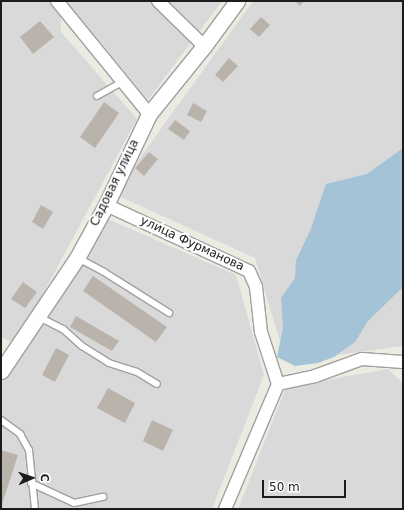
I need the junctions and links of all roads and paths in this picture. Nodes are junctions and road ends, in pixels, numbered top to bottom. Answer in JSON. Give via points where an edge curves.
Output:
{"nodes":[{"id":1,"x":57,"y":1,"type":"edge"},
{"id":2,"x":158,"y":1,"type":"edge"},
{"id":3,"x":237,"y":1,"type":"edge"},
{"id":4,"x":204,"y":46,"type":"junction"},
{"id":5,"x":122,"y":82,"type":"junction"},
{"id":6,"x":97,"y":96,"type":"dead end"},
{"id":7,"x":149,"y":114,"type":"junction"},
{"id":8,"x":106,"y":205,"type":"junction"},
{"id":9,"x":77,"y":258,"type":"junction"},
{"id":10,"x":168,"y":313,"type":"dead end"},
{"id":11,"x":38,"y":317,"type":"junction"},
{"id":12,"x":403,"y":362,"type":"edge"},
{"id":13,"x":2,"y":368,"type":"edge"},
{"id":14,"x":156,"y":384,"type":"dead end"},
{"id":15,"x":278,"y":384,"type":"junction"},
{"id":16,"x":1,"y":420,"type":"edge"},
{"id":17,"x":31,"y":483,"type":"junction"},
{"id":18,"x":103,"y":497,"type":"dead end"},
{"id":19,"x":35,"y":509,"type":"edge"},
{"id":20,"x":225,"y":509,"type":"edge"}],
"edges":[{"from":1,"to":5,"type":"street"},
{"from":2,"to":4,"type":"street"},
{"from":3,"to":4,"type":"street","name":"Садовая улица"},
{"from":4,"to":7,"type":"street","name":"Садовая улица"},
{"from":5,"to":6,"type":"lane"},
{"from":5,"to":7,"type":"street"},
{"from":7,"to":8,"type":"street","name":"Садовая улица"},
{"from":8,"to":9,"type":"street","name":"Садовая улица"},
{"from":8,"to":15,"type":"street","name":"улица Фурманова","via":[[249,271],[256,287],[261,332]]},
{"from":9,"to":10,"type":"lane"},
{"from":9,"to":11,"type":"street","name":"Садовая улица"},
{"from":11,"to":13,"type":"street","name":"Садовая улица"},
{"from":11,"to":14,"type":"lane","via":[[63,329],[82,346],[109,363],[137,372]]},
{"from":12,"to":15,"type":"street","via":[[362,359],[315,376]]},
{"from":15,"to":20,"type":"street"},
{"from":16,"to":17,"type":"lane","via":[[20,434],[29,450]]},
{"from":17,"to":18,"type":"lane","via":[[74,503]]},
{"from":17,"to":19,"type":"lane"}]}
